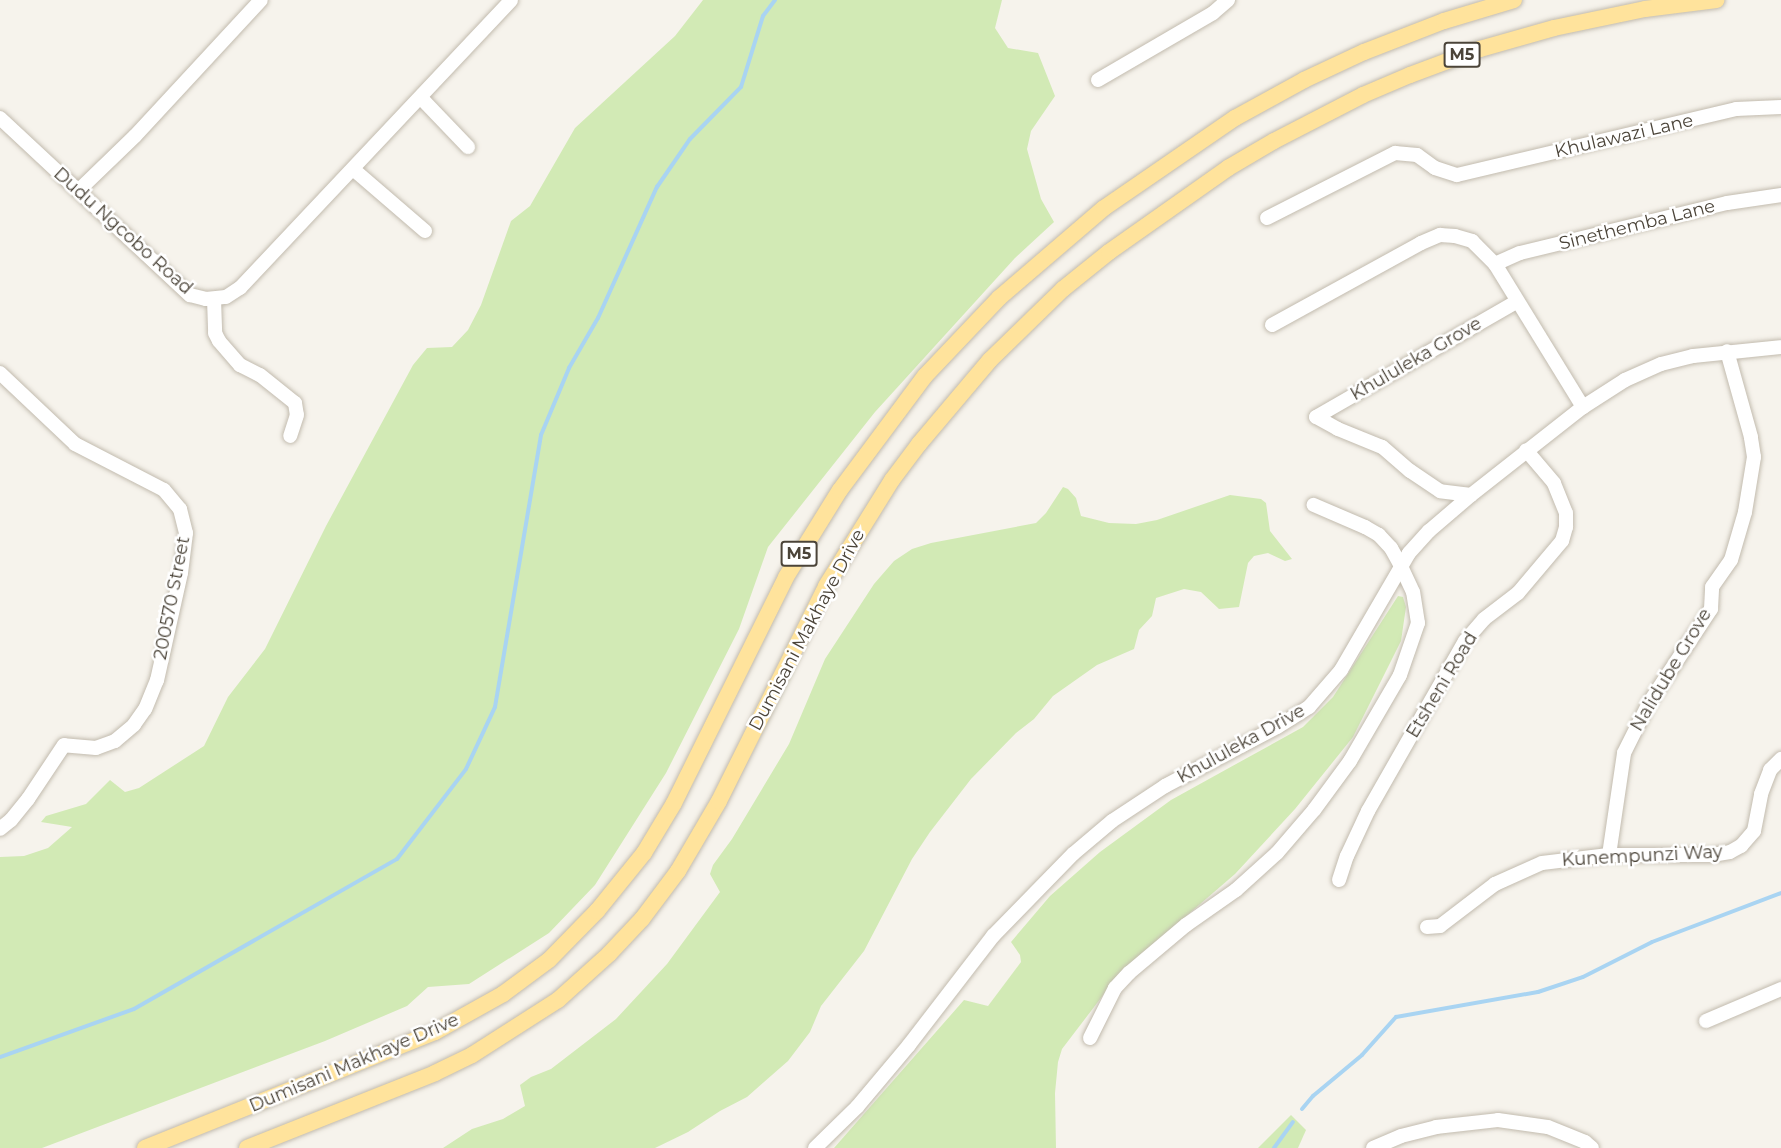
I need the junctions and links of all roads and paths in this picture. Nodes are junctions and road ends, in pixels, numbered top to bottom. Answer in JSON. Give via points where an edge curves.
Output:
{"nodes":[{"id":1,"x":261,"y":0,"type":"edge"},
{"id":2,"x":511,"y":0,"type":"edge"},
{"id":3,"x":1228,"y":0,"type":"edge"},
{"id":4,"x":1514,"y":0,"type":"edge"},
{"id":5,"x":1716,"y":0,"type":"edge"},
{"id":6,"x":1098,"y":80,"type":"dead end"},
{"id":7,"x":421,"y":98,"type":"junction"},
{"id":8,"x":1781,"y":107,"type":"edge"},
{"id":9,"x":0,"y":118,"type":"edge"},
{"id":10,"x":468,"y":147,"type":"dead end"},
{"id":11,"x":353,"y":169,"type":"junction"},
{"id":12,"x":78,"y":191,"type":"junction"},
{"id":13,"x":1781,"y":195,"type":"edge"},
{"id":14,"x":1268,"y":218,"type":"dead end"},
{"id":15,"x":425,"y":231,"type":"dead end"},
{"id":16,"x":1494,"y":264,"type":"junction"},
{"id":17,"x":214,"y":299,"type":"junction"},
{"id":18,"x":1516,"y":302,"type":"junction"},
{"id":19,"x":1272,"y":325,"type":"dead end"},
{"id":20,"x":1781,"y":347,"type":"edge"},
{"id":21,"x":1727,"y":351,"type":"junction"},
{"id":22,"x":0,"y":373,"type":"edge"},
{"id":23,"x":1583,"y":407,"type":"junction"},
{"id":24,"x":290,"y":436,"type":"dead end"},
{"id":25,"x":1526,"y":450,"type":"junction"},
{"id":26,"x":1471,"y":495,"type":"junction"},
{"id":27,"x":1314,"y":505,"type":"dead end"},
{"id":28,"x":1401,"y":566,"type":"junction"},
{"id":29,"x":1781,"y":759,"type":"edge"},
{"id":30,"x":0,"y":829,"type":"edge"},
{"id":31,"x":1609,"y":855,"type":"junction"},
{"id":32,"x":1339,"y":880,"type":"dead end"},
{"id":33,"x":1427,"y":927,"type":"dead end"},
{"id":34,"x":1781,"y":989,"type":"edge"},
{"id":35,"x":1706,"y":1021,"type":"dead end"},
{"id":36,"x":1090,"y":1038,"type":"dead end"},
{"id":37,"x":145,"y":1148,"type":"edge"},
{"id":38,"x":247,"y":1148,"type":"edge"},
{"id":39,"x":815,"y":1148,"type":"edge"},
{"id":40,"x":1373,"y":1148,"type":"edge"},
{"id":41,"x":1592,"y":1148,"type":"edge"}],
"edges":[{"from":1,"to":12,"type":"street","via":[[135,136]]},
{"from":2,"to":7,"type":"street","name":"Dudu Ngcobo Road"},
{"from":3,"to":6,"type":"street","via":[[1213,14]]},
{"from":4,"to":37,"type":"main road","name":"Dumisani Makhaye Drive","number":"M5","via":[[1444,21],[1364,52],[1235,118],[1104,208],[999,298],[925,376],[845,482],[786,577],[674,803],[644,853],[597,911],[549,960],[503,994],[435,1032]]},
{"from":5,"to":38,"type":"main road","name":"Dumisani Makhaye Drive","number":"M5","via":[[1645,9],[1554,28],[1410,75],[1363,95],[1228,168],[1109,252],[990,360],[892,480],[826,586],[719,801],[678,871],[642,919],[609,954],[558,1000],[472,1055]]},
{"from":7,"to":10,"type":"street"},
{"from":7,"to":11,"type":"street","name":"Dudu Ngcobo Road"},
{"from":8,"to":14,"type":"street","name":"Khulawazi Lane","via":[[1736,109],[1467,173],[1446,173],[1417,155],[1395,153]]},
{"from":9,"to":12,"type":"street","name":"Dudu Ngcobo Road"},
{"from":11,"to":15,"type":"street"},
{"from":11,"to":17,"type":"street","name":"Dudu Ngcobo Road","via":[[240,288]]},
{"from":12,"to":17,"type":"street","name":"Dudu Ngcobo Road","via":[[190,295]]},
{"from":13,"to":16,"type":"street","name":"Sinethemba Lane","via":[[1695,211],[1520,253]]},
{"from":16,"to":18,"type":"street"},
{"from":16,"to":19,"type":"street","via":[[1472,242],[1440,235],[1297,308]]},
{"from":17,"to":24,"type":"street","via":[[215,333],[219,341],[240,365],[260,375],[295,403],[297,415]]},
{"from":18,"to":23,"type":"street"},
{"from":18,"to":26,"type":"street","name":"Khululeka Grove","via":[[1316,417],[1382,447],[1440,491]]},
{"from":20,"to":21,"type":"street","name":"Khululeka Drive"},
{"from":21,"to":23,"type":"street","name":"Khululeka Drive","via":[[1661,364],[1625,380]]},
{"from":21,"to":31,"type":"street","name":"Nalidube Grove","via":[[1754,457],[1745,512],[1731,560],[1712,587],[1711,609],[1649,703],[1624,753]]},
{"from":22,"to":30,"type":"street","name":"200570 Street","via":[[75,444],[164,490],[184,516],[186,533],[157,680],[145,709],[115,741],[96,748],[64,745],[28,799]]},
{"from":23,"to":25,"type":"street","name":"Khululeka Drive"},
{"from":25,"to":26,"type":"street","name":"Khululeka Drive"},
{"from":25,"to":32,"type":"street","name":"Etsheni Road","via":[[1554,483],[1566,513],[1562,541],[1518,593],[1484,619],[1465,641],[1368,811]]},
{"from":26,"to":28,"type":"street","name":"Khululeka Drive","via":[[1429,531]]},
{"from":27,"to":28,"type":"street","via":[[1379,535]]},
{"from":28,"to":36,"type":"street","via":[[1417,605],[1418,623],[1400,675],[1350,761],[1277,853],[1129,973],[1116,988]]},
{"from":28,"to":39,"type":"street","name":"Khululeka Drive","via":[[1341,670],[1310,707],[1165,786],[1112,821],[1073,854],[993,936],[894,1063]]},
{"from":29,"to":31,"type":"street","name":"Kunempunzi Way","via":[[1770,770],[1754,831],[1741,846],[1712,855]]},
{"from":31,"to":33,"type":"street","name":"Kunempunzi Way","via":[[1542,863],[1516,873],[1440,926]]},
{"from":34,"to":35,"type":"street"},
{"from":40,"to":41,"type":"street","via":[[1436,1127],[1498,1120],[1548,1127]]}]}
